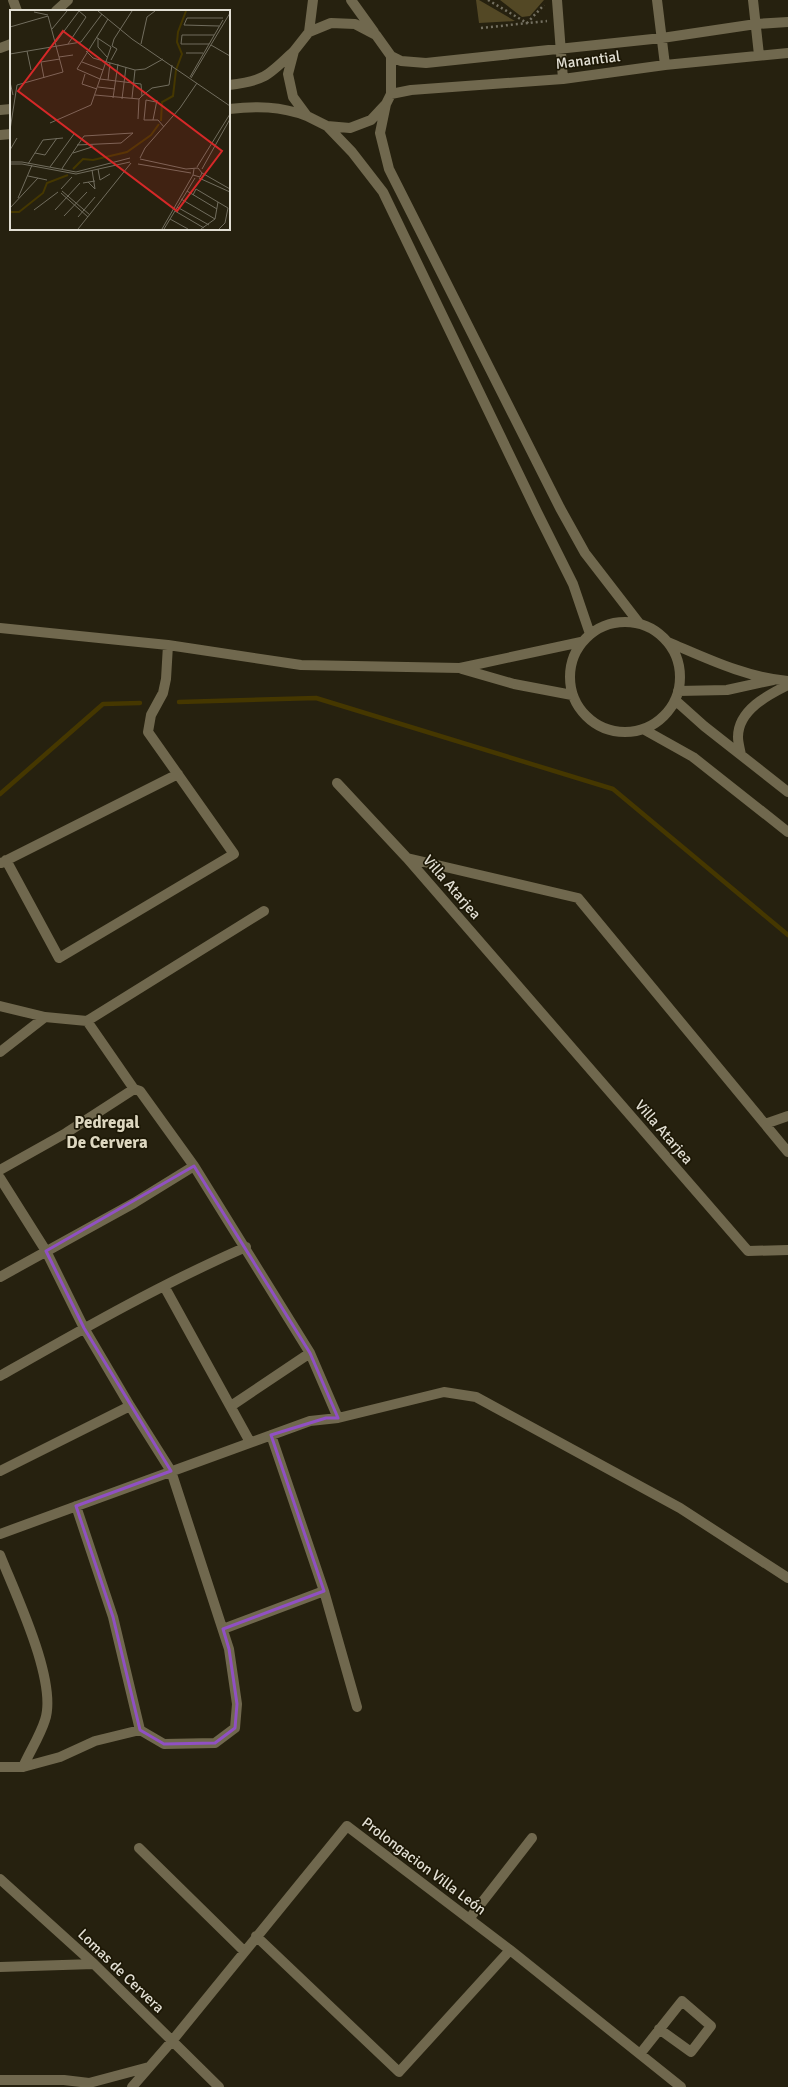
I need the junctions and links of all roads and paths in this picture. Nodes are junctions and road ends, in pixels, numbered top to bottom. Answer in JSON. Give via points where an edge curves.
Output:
{"nodes":[{"id":1,"x":13,"y":0,"type":"edge"},
{"id":2,"x":68,"y":0,"type":"edge"},
{"id":3,"x":312,"y":0,"type":"edge"},
{"id":4,"x":351,"y":0,"type":"edge"},
{"id":5,"x":488,"y":0,"type":"edge"},
{"id":6,"x":548,"y":0,"type":"edge"},
{"id":7,"x":557,"y":0,"type":"edge"},
{"id":8,"x":657,"y":0,"type":"edge"},
{"id":9,"x":753,"y":0,"type":"edge"},
{"id":10,"x":17,"y":10,"type":"edge"},
{"id":11,"x":57,"y":10,"type":"edge"},
{"id":12,"x":553,"y":20,"type":"dead end"},
{"id":13,"x":788,"y":22,"type":"edge"},
{"id":14,"x":527,"y":23,"type":"junction"},
{"id":15,"x":756,"y":24,"type":"junction"},
{"id":16,"x":481,"y":28,"type":"dead end"},
{"id":17,"x":309,"y":32,"type":"junction"},
{"id":18,"x":376,"y":35,"type":"junction"},
{"id":19,"x":662,"y":38,"type":"junction"},
{"id":20,"x":10,"y":44,"type":"edge"},
{"id":21,"x":0,"y":48,"type":"edge"},
{"id":22,"x":561,"y":50,"type":"junction"},
{"id":23,"x":294,"y":51,"type":"junction"},
{"id":24,"x":788,"y":52,"type":"edge"},
{"id":25,"x":759,"y":55,"type":"junction"},
{"id":26,"x":391,"y":56,"type":"junction"},
{"id":27,"x":665,"y":65,"type":"junction"},
{"id":28,"x":563,"y":79,"type":"junction"},
{"id":29,"x":230,"y":85,"type":"edge"},
{"id":30,"x":392,"y":94,"type":"junction"},
{"id":31,"x":386,"y":104,"type":"junction"},
{"id":32,"x":10,"y":108,"type":"edge"},
{"id":33,"x":230,"y":109,"type":"edge"},
{"id":34,"x":0,"y":110,"type":"edge"},
{"id":35,"x":307,"y":116,"type":"junction"},
{"id":36,"x":327,"y":126,"type":"junction"},
{"id":37,"x":10,"y":134,"type":"edge"},
{"id":38,"x":0,"y":135,"type":"edge"},
{"id":39,"x":639,"y":624,"type":"junction"},
{"id":40,"x":0,"y":628,"type":"edge"},
{"id":41,"x":590,"y":634,"type":"junction"},
{"id":42,"x":581,"y":642,"type":"junction"},
{"id":43,"x":668,"y":642,"type":"junction"},
{"id":44,"x":168,"y":645,"type":"junction"},
{"id":45,"x":460,"y":668,"type":"junction"},
{"id":46,"x":775,"y":680,"type":"junction"},
{"id":47,"x":788,"y":681,"type":"edge"},
{"id":48,"x":788,"y":685,"type":"edge"},
{"id":49,"x":572,"y":695,"type":"junction"},
{"id":50,"x":677,"y":695,"type":"junction"},
{"id":51,"x":643,"y":729,"type":"junction"},
{"id":52,"x":741,"y":755,"type":"junction"},
{"id":53,"x":178,"y":774,"type":"junction"},
{"id":54,"x":337,"y":783,"type":"dead end"},
{"id":55,"x":788,"y":792,"type":"edge"},
{"id":56,"x":788,"y":832,"type":"edge"},
{"id":57,"x":407,"y":858,"type":"junction"},
{"id":58,"x":3,"y":862,"type":"edge"},
{"id":59,"x":264,"y":911,"type":"dead end"},
{"id":60,"x":0,"y":1006,"type":"edge"},
{"id":61,"x":44,"y":1017,"type":"junction"},
{"id":62,"x":87,"y":1021,"type":"junction"},
{"id":63,"x":0,"y":1052,"type":"edge"},
{"id":64,"x":134,"y":1089,"type":"junction"},
{"id":65,"x":788,"y":1116,"type":"edge"},
{"id":66,"x":765,"y":1124,"type":"junction"},
{"id":67,"x":788,"y":1152,"type":"edge"},
{"id":68,"x":194,"y":1166,"type":"junction"},
{"id":69,"x":0,"y":1170,"type":"edge"},
{"id":70,"x":0,"y":1178,"type":"edge"},
{"id":71,"x":246,"y":1247,"type":"junction"},
{"id":72,"x":788,"y":1250,"type":"edge"},
{"id":73,"x":46,"y":1251,"type":"junction"},
{"id":74,"x":0,"y":1277,"type":"edge"},
{"id":75,"x":164,"y":1286,"type":"junction"},
{"id":76,"x":84,"y":1328,"type":"junction"},
{"id":77,"x":310,"y":1353,"type":"junction"},
{"id":78,"x":0,"y":1376,"type":"edge"},
{"id":79,"x":130,"y":1406,"type":"junction"},
{"id":80,"x":231,"y":1406,"type":"junction"},
{"id":81,"x":338,"y":1418,"type":"junction"},
{"id":82,"x":271,"y":1435,"type":"junction"},
{"id":83,"x":250,"y":1442,"type":"junction"},
{"id":84,"x":0,"y":1471,"type":"edge"},
{"id":85,"x":171,"y":1471,"type":"junction"},
{"id":86,"x":76,"y":1506,"type":"junction"},
{"id":87,"x":0,"y":1534,"type":"edge"},
{"id":88,"x":0,"y":1555,"type":"edge"},
{"id":89,"x":788,"y":1578,"type":"edge"},
{"id":90,"x":324,"y":1591,"type":"junction"},
{"id":91,"x":223,"y":1630,"type":"junction"},
{"id":92,"x":358,"y":1707,"type":"dead end"},
{"id":93,"x":140,"y":1730,"type":"junction"},
{"id":94,"x":23,"y":1766,"type":"junction"},
{"id":95,"x":0,"y":1767,"type":"edge"},
{"id":96,"x":532,"y":1838,"type":"dead end"},
{"id":97,"x":139,"y":1848,"type":"dead end"},
{"id":98,"x":0,"y":1880,"type":"edge"},
{"id":99,"x":469,"y":1919,"type":"junction"},
{"id":100,"x":256,"y":1936,"type":"junction"},
{"id":101,"x":510,"y":1950,"type":"junction"},
{"id":102,"x":244,"y":1951,"type":"junction"},
{"id":103,"x":94,"y":1964,"type":"junction"},
{"id":104,"x":0,"y":1967,"type":"edge"},
{"id":105,"x":659,"y":2030,"type":"junction"},
{"id":106,"x":172,"y":2041,"type":"junction"},
{"id":107,"x":640,"y":2054,"type":"junction"},
{"id":108,"x":150,"y":2067,"type":"junction"},
{"id":109,"x":0,"y":2080,"type":"edge"},
{"id":110,"x":91,"y":2085,"type":"edge"},
{"id":111,"x":132,"y":2087,"type":"edge"},
{"id":112,"x":219,"y":2087,"type":"edge"},
{"id":113,"x":681,"y":2087,"type":"edge"}],
"edges":[{"from":1,"to":10,"type":"street"},
{"from":2,"to":11,"type":"street"},
{"from":3,"to":17,"type":"street"},
{"from":4,"to":18,"type":"street"},
{"from":5,"to":14,"type":"path"},
{"from":6,"to":14,"type":"path"},
{"from":7,"to":22,"type":"street"},
{"from":8,"to":19,"type":"street"},
{"from":9,"to":15,"type":"street"},
{"from":12,"to":14,"type":"path"},
{"from":13,"to":15,"type":"street"},
{"from":14,"to":16,"type":"path"},
{"from":15,"to":19,"type":"street"},
{"from":15,"to":25,"type":"street"},
{"from":17,"to":18,"type":"street","via":[[331,23],[355,24]]},
{"from":17,"to":23,"type":"street"},
{"from":18,"to":26,"type":"street"},
{"from":19,"to":22,"type":"street"},
{"from":19,"to":27,"type":"street"},
{"from":20,"to":21,"type":"street"},
{"from":22,"to":26,"type":"street","via":[[426,63],[401,61]]},
{"from":22,"to":28,"type":"street"},
{"from":23,"to":29,"type":"street","via":[[268,75],[250,83]]},
{"from":23,"to":35,"type":"street","via":[[288,74],[293,97]]},
{"from":24,"to":25,"type":"street","name":"Manantial"},
{"from":25,"to":27,"type":"street","name":"Manantial"},
{"from":26,"to":30,"type":"street"},
{"from":27,"to":28,"type":"street","name":"Manantial"},
{"from":28,"to":30,"type":"street","name":"Manantial","via":[[411,90]]},
{"from":30,"to":31,"type":"street"},
{"from":31,"to":36,"type":"street","via":[[371,120],[350,128]]},
{"from":31,"to":39,"type":"street","via":[[380,133],[389,169],[560,508],[586,553]]},
{"from":32,"to":34,"type":"street"},
{"from":33,"to":35,"type":"street","via":[[270,106]]},
{"from":35,"to":36,"type":"street"},
{"from":36,"to":41,"type":"street","via":[[352,152],[383,192],[564,564]]},
{"from":37,"to":38,"type":"street"},
{"from":39,"to":41,"type":"street","via":[[622,622],[605,625]]},
{"from":39,"to":43,"type":"street","via":[[655,630]]},
{"from":40,"to":44,"type":"street"},
{"from":41,"to":42,"type":"street"},
{"from":42,"to":45,"type":"street"},
{"from":42,"to":49,"type":"street","via":[[572,662]]},
{"from":43,"to":46,"type":"street","via":[[726,666]]},
{"from":43,"to":50,"type":"street","via":[[679,668]]},
{"from":44,"to":45,"type":"street","via":[[301,665]]},
{"from":44,"to":53,"type":"street","via":[[163,693],[151,715],[148,732]]},
{"from":45,"to":49,"type":"street","via":[[514,684]]},
{"from":46,"to":47,"type":"street"},
{"from":46,"to":50,"type":"street","via":[[727,690]]},
{"from":48,"to":52,"type":"street","via":[[766,696],[746,714],[738,736]]},
{"from":49,"to":51,"type":"street","via":[[581,710],[594,722],[609,729],[626,732]]},
{"from":50,"to":51,"type":"street","via":[[667,712]]},
{"from":50,"to":52,"type":"street","via":[[704,726]]},
{"from":51,"to":56,"type":"street","via":[[693,757]]},
{"from":52,"to":55,"type":"street"},
{"from":53,"to":58,"type":"street"},
{"from":53,"to":58,"type":"street","via":[[234,854],[59,958]]},
{"from":54,"to":57,"type":"street"},
{"from":57,"to":66,"type":"street","name":"Villa Atarjea","via":[[578,898]]},
{"from":57,"to":72,"type":"street","name":"Villa Atarjea","via":[[748,1251]]},
{"from":59,"to":62,"type":"street"},
{"from":60,"to":61,"type":"street"},
{"from":61,"to":62,"type":"street"},
{"from":61,"to":63,"type":"street"},
{"from":62,"to":64,"type":"street"},
{"from":64,"to":68,"type":"street","via":[[140,1091]]},
{"from":64,"to":69,"type":"street","via":[[66,1133]]},
{"from":65,"to":66,"type":"street"},
{"from":66,"to":67,"type":"street","name":"Villa Atarjea"},
{"from":68,"to":71,"type":"street"},
{"from":68,"to":73,"type":"street","via":[[134,1203]]},
{"from":70,"to":73,"type":"street"},
{"from":71,"to":75,"type":"street","via":[[205,1264]]},
{"from":71,"to":77,"type":"street"},
{"from":73,"to":74,"type":"street"},
{"from":73,"to":76,"type":"street"},
{"from":75,"to":76,"type":"street"},
{"from":75,"to":80,"type":"street"},
{"from":76,"to":78,"type":"street"},
{"from":76,"to":79,"type":"street"},
{"from":77,"to":80,"type":"street"},
{"from":77,"to":81,"type":"street"},
{"from":79,"to":84,"type":"street"},
{"from":79,"to":85,"type":"street"},
{"from":80,"to":83,"type":"street"},
{"from":81,"to":82,"type":"street","via":[[310,1421]]},
{"from":81,"to":89,"type":"street","via":[[444,1392],[476,1397],[680,1508]]},
{"from":82,"to":83,"type":"street"},
{"from":82,"to":90,"type":"street"},
{"from":83,"to":85,"type":"street"},
{"from":85,"to":86,"type":"street"},
{"from":85,"to":91,"type":"street"},
{"from":86,"to":87,"type":"street"},
{"from":86,"to":93,"type":"street","via":[[113,1617]]},
{"from":88,"to":94,"type":"street","via":[[41,1661],[48,1691],[46,1719]]},
{"from":90,"to":91,"type":"street"},
{"from":90,"to":92,"type":"street"},
{"from":91,"to":93,"type":"street","via":[[229,1649],[237,1704],[235,1728],[215,1743],[164,1744]]},
{"from":93,"to":94,"type":"street","via":[[95,1741],[60,1757]]},
{"from":94,"to":95,"type":"street"},
{"from":96,"to":99,"type":"street"},
{"from":97,"to":102,"type":"street"},
{"from":98,"to":103,"type":"street","name":"Lomas de Cervera"},
{"from":99,"to":100,"type":"street","name":"Prolongacion Villa León","via":[[347,1826]]},
{"from":99,"to":101,"type":"street","name":"Prolongacion Villa León"},
{"from":100,"to":101,"type":"street","via":[[399,2072]]},
{"from":100,"to":102,"type":"street","name":"Prolongacion Villa León"},
{"from":101,"to":107,"type":"street","name":"Prolongacion Villa León"},
{"from":102,"to":106,"type":"street","name":"Prolongacion Villa León"},
{"from":103,"to":104,"type":"street"},
{"from":103,"to":106,"type":"street","name":"Lomas de Cervera"},
{"from":105,"to":105,"type":"street","via":[[682,2001],[711,2026],[691,2052]]},
{"from":105,"to":107,"type":"street"},
{"from":106,"to":108,"type":"street","name":"Prolongacion Villa León"},
{"from":106,"to":112,"type":"street","name":"Lomas de Cervera"},
{"from":107,"to":113,"type":"street","name":"Prolongacion Villa León"},
{"from":108,"to":110,"type":"street"},
{"from":108,"to":111,"type":"street","name":"Prolongacion Villa León"},
{"from":109,"to":110,"type":"street","via":[[64,2080]]}]}
